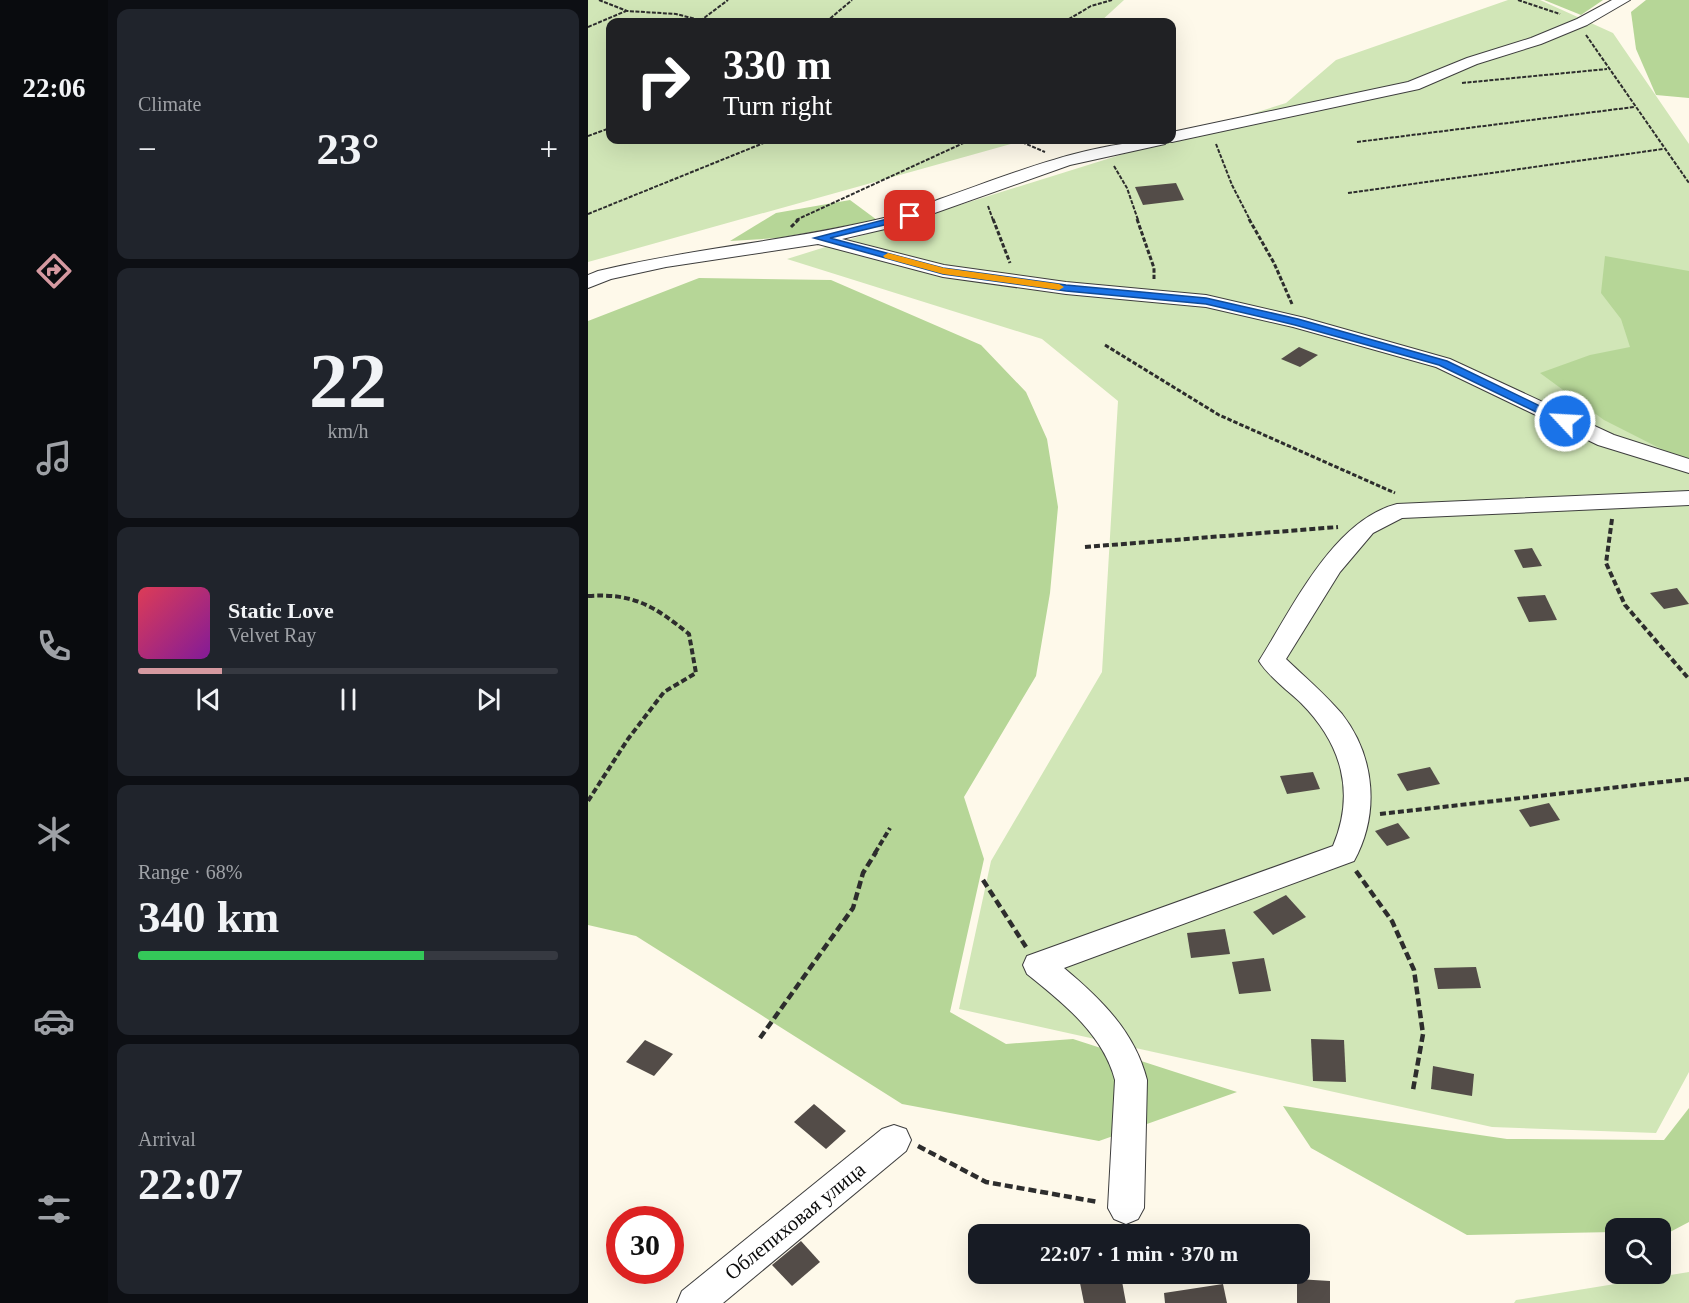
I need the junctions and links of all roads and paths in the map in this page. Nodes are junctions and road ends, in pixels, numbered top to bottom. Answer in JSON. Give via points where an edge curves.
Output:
{"nodes":[{"id":1,"x":600,"y":0,"type":"edge"},
{"id":2,"x":728,"y":0,"type":"edge"},
{"id":3,"x":852,"y":0,"type":"edge"},
{"id":4,"x":1102,"y":0,"type":"edge"},
{"id":5,"x":1112,"y":0,"type":"edge"},
{"id":6,"x":1518,"y":0,"type":"edge"},
{"id":7,"x":1623,"y":0,"type":"edge"},
{"id":8,"x":1095,"y":5,"type":"junction"},
{"id":9,"x":627,"y":11,"type":"junction"},
{"id":10,"x":610,"y":18,"type":"edge"},
{"id":11,"x":690,"y":18,"type":"edge"},
{"id":12,"x":704,"y":18,"type":"edge"},
{"id":13,"x":831,"y":18,"type":"edge"},
{"id":14,"x":1071,"y":18,"type":"edge"},
{"id":15,"x":606,"y":20,"type":"edge"},
{"id":16,"x":1583,"y":22,"type":"junction"},
{"id":17,"x":588,"y":27,"type":"edge"},
{"id":18,"x":1608,"y":69,"type":"junction"},
{"id":19,"x":1459,"y":83,"type":"dead end"},
{"id":20,"x":1634,"y":107,"type":"junction"},
{"id":21,"x":1212,"y":127,"type":"junction"},
{"id":22,"x":606,"y":129,"type":"edge"},
{"id":23,"x":1176,"y":135,"type":"edge"},
{"id":24,"x":588,"y":136,"type":"edge"},
{"id":25,"x":1357,"y":142,"type":"dead end"},
{"id":26,"x":761,"y":144,"type":"edge"},
{"id":27,"x":961,"y":144,"type":"edge"},
{"id":28,"x":1141,"y":144,"type":"edge"},
{"id":29,"x":1663,"y":149,"type":"junction"},
{"id":30,"x":1106,"y":152,"type":"junction"},
{"id":31,"x":1689,"y":183,"type":"edge"},
{"id":32,"x":982,"y":191,"type":"junction"},
{"id":33,"x":1348,"y":193,"type":"dead end"},
{"id":34,"x":588,"y":214,"type":"edge"},
{"id":35,"x":818,"y":238,"type":"junction"},
{"id":36,"x":785,"y":243,"type":"junction"},
{"id":37,"x":1012,"y":281,"type":"junction"},
{"id":38,"x":588,"y":282,"type":"edge"},
{"id":39,"x":1154,"y":295,"type":"junction"},
{"id":40,"x":1298,"y":322,"type":"junction"},
{"id":41,"x":1105,"y":345,"type":"dead end"},
{"id":42,"x":1680,"y":464,"type":"edge"},
{"id":43,"x":1650,"y":498,"type":"junction"},
{"id":44,"x":1689,"y":498,"type":"edge"},
{"id":45,"x":1615,"y":499,"type":"junction"},
{"id":46,"x":1432,"y":509,"type":"junction"},
{"id":47,"x":1373,"y":524,"type":"junction"},
{"id":48,"x":1085,"y":547,"type":"dead end"},
{"id":49,"x":588,"y":596,"type":"edge"},
{"id":50,"x":1689,"y":679,"type":"edge"},
{"id":51,"x":1689,"y":779,"type":"edge"},
{"id":52,"x":588,"y":801,"type":"edge"},
{"id":53,"x":1357,"y":817,"type":"junction"},
{"id":54,"x":890,"y":828,"type":"dead end"},
{"id":55,"x":1344,"y":853,"type":"junction"},
{"id":56,"x":983,"y":880,"type":"dead end"},
{"id":57,"x":1038,"y":965,"type":"junction"},
{"id":58,"x":760,"y":1038,"type":"dead end"},
{"id":59,"x":1413,"y":1090,"type":"dead end"},
{"id":60,"x":894,"y":1140,"type":"joint"},
{"id":61,"x":1126,"y":1208,"type":"joint"},
{"id":62,"x":695,"y":1303,"type":"edge"}],
"edges":[{"from":1,"to":9,"type":"path"},
{"from":2,"to":12,"type":"path"},
{"from":3,"to":13,"type":"path"},
{"from":4,"to":8,"type":"path"},
{"from":5,"to":8,"type":"path"},
{"from":6,"to":16,"type":"path"},
{"from":7,"to":16,"type":"street"},
{"from":8,"to":14,"type":"path"},
{"from":9,"to":10,"type":"path"},
{"from":9,"to":11,"type":"path"},
{"from":15,"to":17,"type":"path"},
{"from":16,"to":18,"type":"path","via":[[1591,45]]},
{"from":16,"to":21,"type":"street","via":[[1413,86]]},
{"from":18,"to":19,"type":"path"},
{"from":18,"to":20,"type":"path"},
{"from":20,"to":25,"type":"path"},
{"from":20,"to":29,"type":"path"},
{"from":21,"to":23,"type":"street"},
{"from":21,"to":40,"type":"path","via":[[1223,169],[1283,276]]},
{"from":22,"to":24,"type":"path"},
{"from":26,"to":34,"type":"path"},
{"from":27,"to":36,"type":"path","via":[[794,221]]},
{"from":28,"to":30,"type":"street"},
{"from":29,"to":31,"type":"path"},
{"from":29,"to":33,"type":"path"},
{"from":30,"to":32,"type":"street","via":[[1065,161]]},
{"from":30,"to":39,"type":"path","via":[[1127,188],[1154,268]]},
{"from":32,"to":35,"type":"street","via":[[892,222]]},
{"from":32,"to":37,"type":"path","via":[[1012,268]]},
{"from":35,"to":36,"type":"street"},
{"from":35,"to":37,"type":"street","via":[[943,271]]},
{"from":36,"to":38,"type":"street","via":[[666,261]]},
{"from":37,"to":39,"type":"street"},
{"from":39,"to":40,"type":"street","via":[[1206,301]]},
{"from":40,"to":42,"type":"street","via":[[1443,363],[1606,440]]},
{"from":41,"to":46,"type":"path","via":[[1220,415]]},
{"from":42,"to":43,"type":"street","via":[[1685,474],[1683,483],[1675,490]]},
{"from":43,"to":44,"type":"street"},
{"from":43,"to":45,"type":"street"},
{"from":45,"to":46,"type":"street"},
{"from":45,"to":50,"type":"path","via":[[1606,564],[1625,605]]},
{"from":46,"to":47,"type":"street","via":[[1397,511]]},
{"from":47,"to":48,"type":"path"},
{"from":47,"to":53,"type":"street","via":[[1330,568],[1272,661],[1335,724],[1349,752],[1357,790]]},
{"from":49,"to":52,"type":"path","via":[[610,593],[651,603],[689,634],[696,673],[664,692],[627,739]]},
{"from":51,"to":53,"type":"path"},
{"from":53,"to":55,"type":"street"},
{"from":54,"to":58,"type":"path","via":[[862,873],[853,908]]},
{"from":55,"to":57,"type":"street"},
{"from":55,"to":59,"type":"path","via":[[1392,921],[1414,970],[1423,1034]]},
{"from":56,"to":57,"type":"path"},
{"from":57,"to":61,"type":"street","via":[[1075,994],[1129,1063]]},
{"from":60,"to":61,"type":"path","via":[[925,1148],[986,1182]]},
{"from":60,"to":62,"type":"street","name":"Облепиховая улица"}]}
